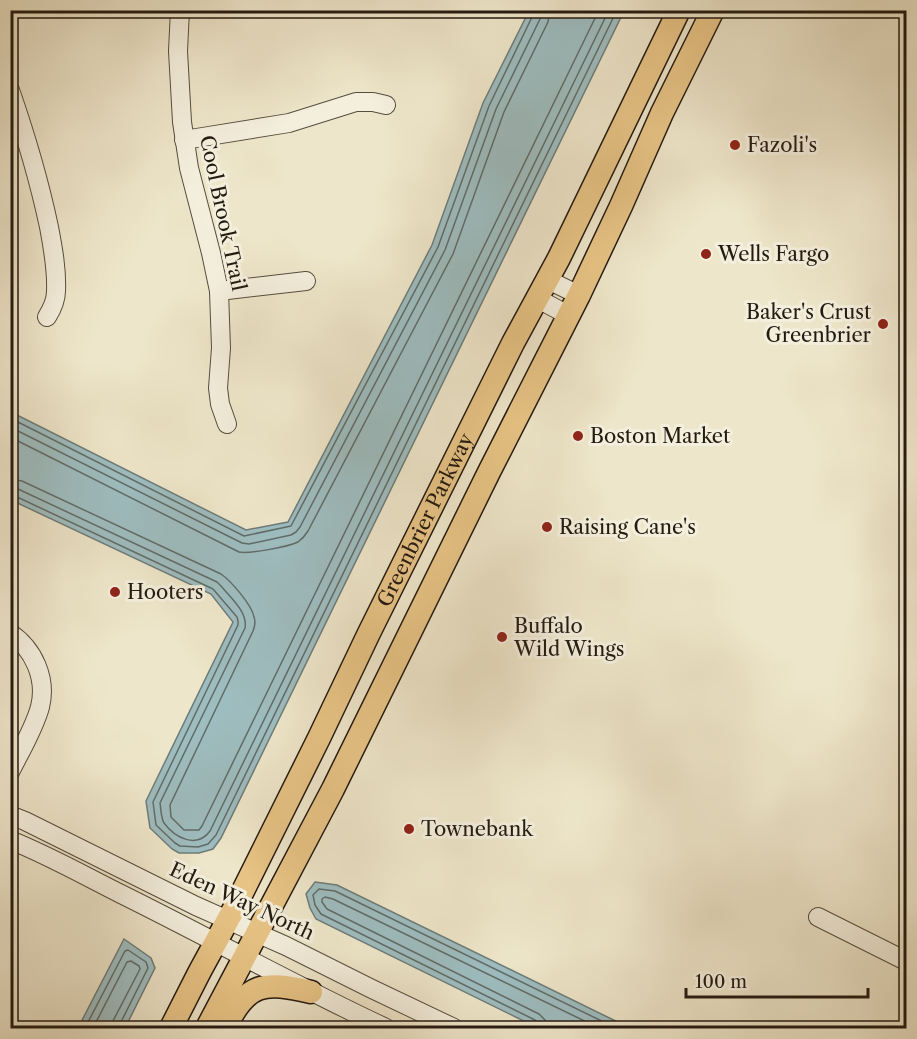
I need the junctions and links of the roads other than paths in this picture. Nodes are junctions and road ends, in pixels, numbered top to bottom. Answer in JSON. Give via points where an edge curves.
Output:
{"nodes":[{"id":1,"x":180,"y":10,"type":"edge"},
{"id":2,"x":679,"y":10,"type":"edge"},
{"id":3,"x":712,"y":10,"type":"edge"},
{"id":4,"x":11,"y":90,"type":"edge"},
{"id":5,"x":386,"y":105,"type":"dead end"},
{"id":6,"x":184,"y":140,"type":"junction"},
{"id":7,"x":306,"y":281,"type":"dead end"},
{"id":8,"x":543,"y":290,"type":"junction"},
{"id":9,"x":219,"y":291,"type":"junction"},
{"id":10,"x":574,"y":305,"type":"junction"},
{"id":11,"x":47,"y":317,"type":"dead end"},
{"id":12,"x":227,"y":424,"type":"dead end"},
{"id":13,"x":10,"y":633,"type":"edge"},
{"id":14,"x":10,"y":772,"type":"edge"},
{"id":15,"x":10,"y":815,"type":"edge"},
{"id":16,"x":10,"y":840,"type":"edge"},
{"id":17,"x":818,"y":917,"type":"dead end"},
{"id":18,"x":228,"y":919,"type":"junction"},
{"id":19,"x":257,"y":932,"type":"junction"},
{"id":20,"x":216,"y":942,"type":"junction"},
{"id":21,"x":244,"y":957,"type":"junction"},
{"id":22,"x":906,"y":962,"type":"edge"},
{"id":23,"x":311,"y":992,"type":"junction"},
{"id":24,"x":171,"y":1029,"type":"edge"},
{"id":25,"x":207,"y":1029,"type":"edge"},
{"id":26,"x":225,"y":1029,"type":"edge"},
{"id":27,"x":386,"y":1029,"type":"edge"},
{"id":28,"x":454,"y":1029,"type":"edge"}],
"edges":[{"from":1,"to":6,"type":"street","name":"Cool Brook Trail","via":[[178,77]]},
{"from":2,"to":8,"type":"main road","name":"Greenbrier Parkway"},
{"from":3,"to":10,"type":"main road","name":"Greenbrier Parkway"},
{"from":4,"to":11,"type":"street","via":[[38,179],[51,242],[56,291]]},
{"from":5,"to":6,"type":"street","via":[[356,102],[289,123]]},
{"from":6,"to":9,"type":"street","name":"Cool Brook Trail"},
{"from":7,"to":9,"type":"street"},
{"from":8,"to":10,"type":"street"},
{"from":8,"to":18,"type":"main road","name":"Greenbrier Parkway","via":[[513,343]]},
{"from":9,"to":12,"type":"street","name":"Cool Brook Trail","via":[[218,388]]},
{"from":10,"to":19,"type":"main road","name":"Greenbrier Parkway","via":[[333,789]]},
{"from":13,"to":14,"type":"street","via":[[33,656],[42,696],[36,718]]},
{"from":15,"to":18,"type":"street","name":"Eden Way North"},
{"from":16,"to":20,"type":"street"},
{"from":17,"to":22,"type":"street"},
{"from":18,"to":19,"type":"street","name":"Eden Way North"},
{"from":18,"to":20,"type":"main road","name":"Greenbrier Parkway"},
{"from":19,"to":21,"type":"main road","name":"Greenbrier Parkway"},
{"from":19,"to":28,"type":"street","name":"Eden Way North"},
{"from":20,"to":21,"type":"street"},
{"from":20,"to":24,"type":"main road","name":"Greenbrier Parkway"},
{"from":21,"to":23,"type":"street"},
{"from":21,"to":25,"type":"main road","name":"Greenbrier Parkway"},
{"from":23,"to":26,"type":"main road","via":[[283,986],[254,991],[242,999]]},
{"from":23,"to":27,"type":"street"}]}
